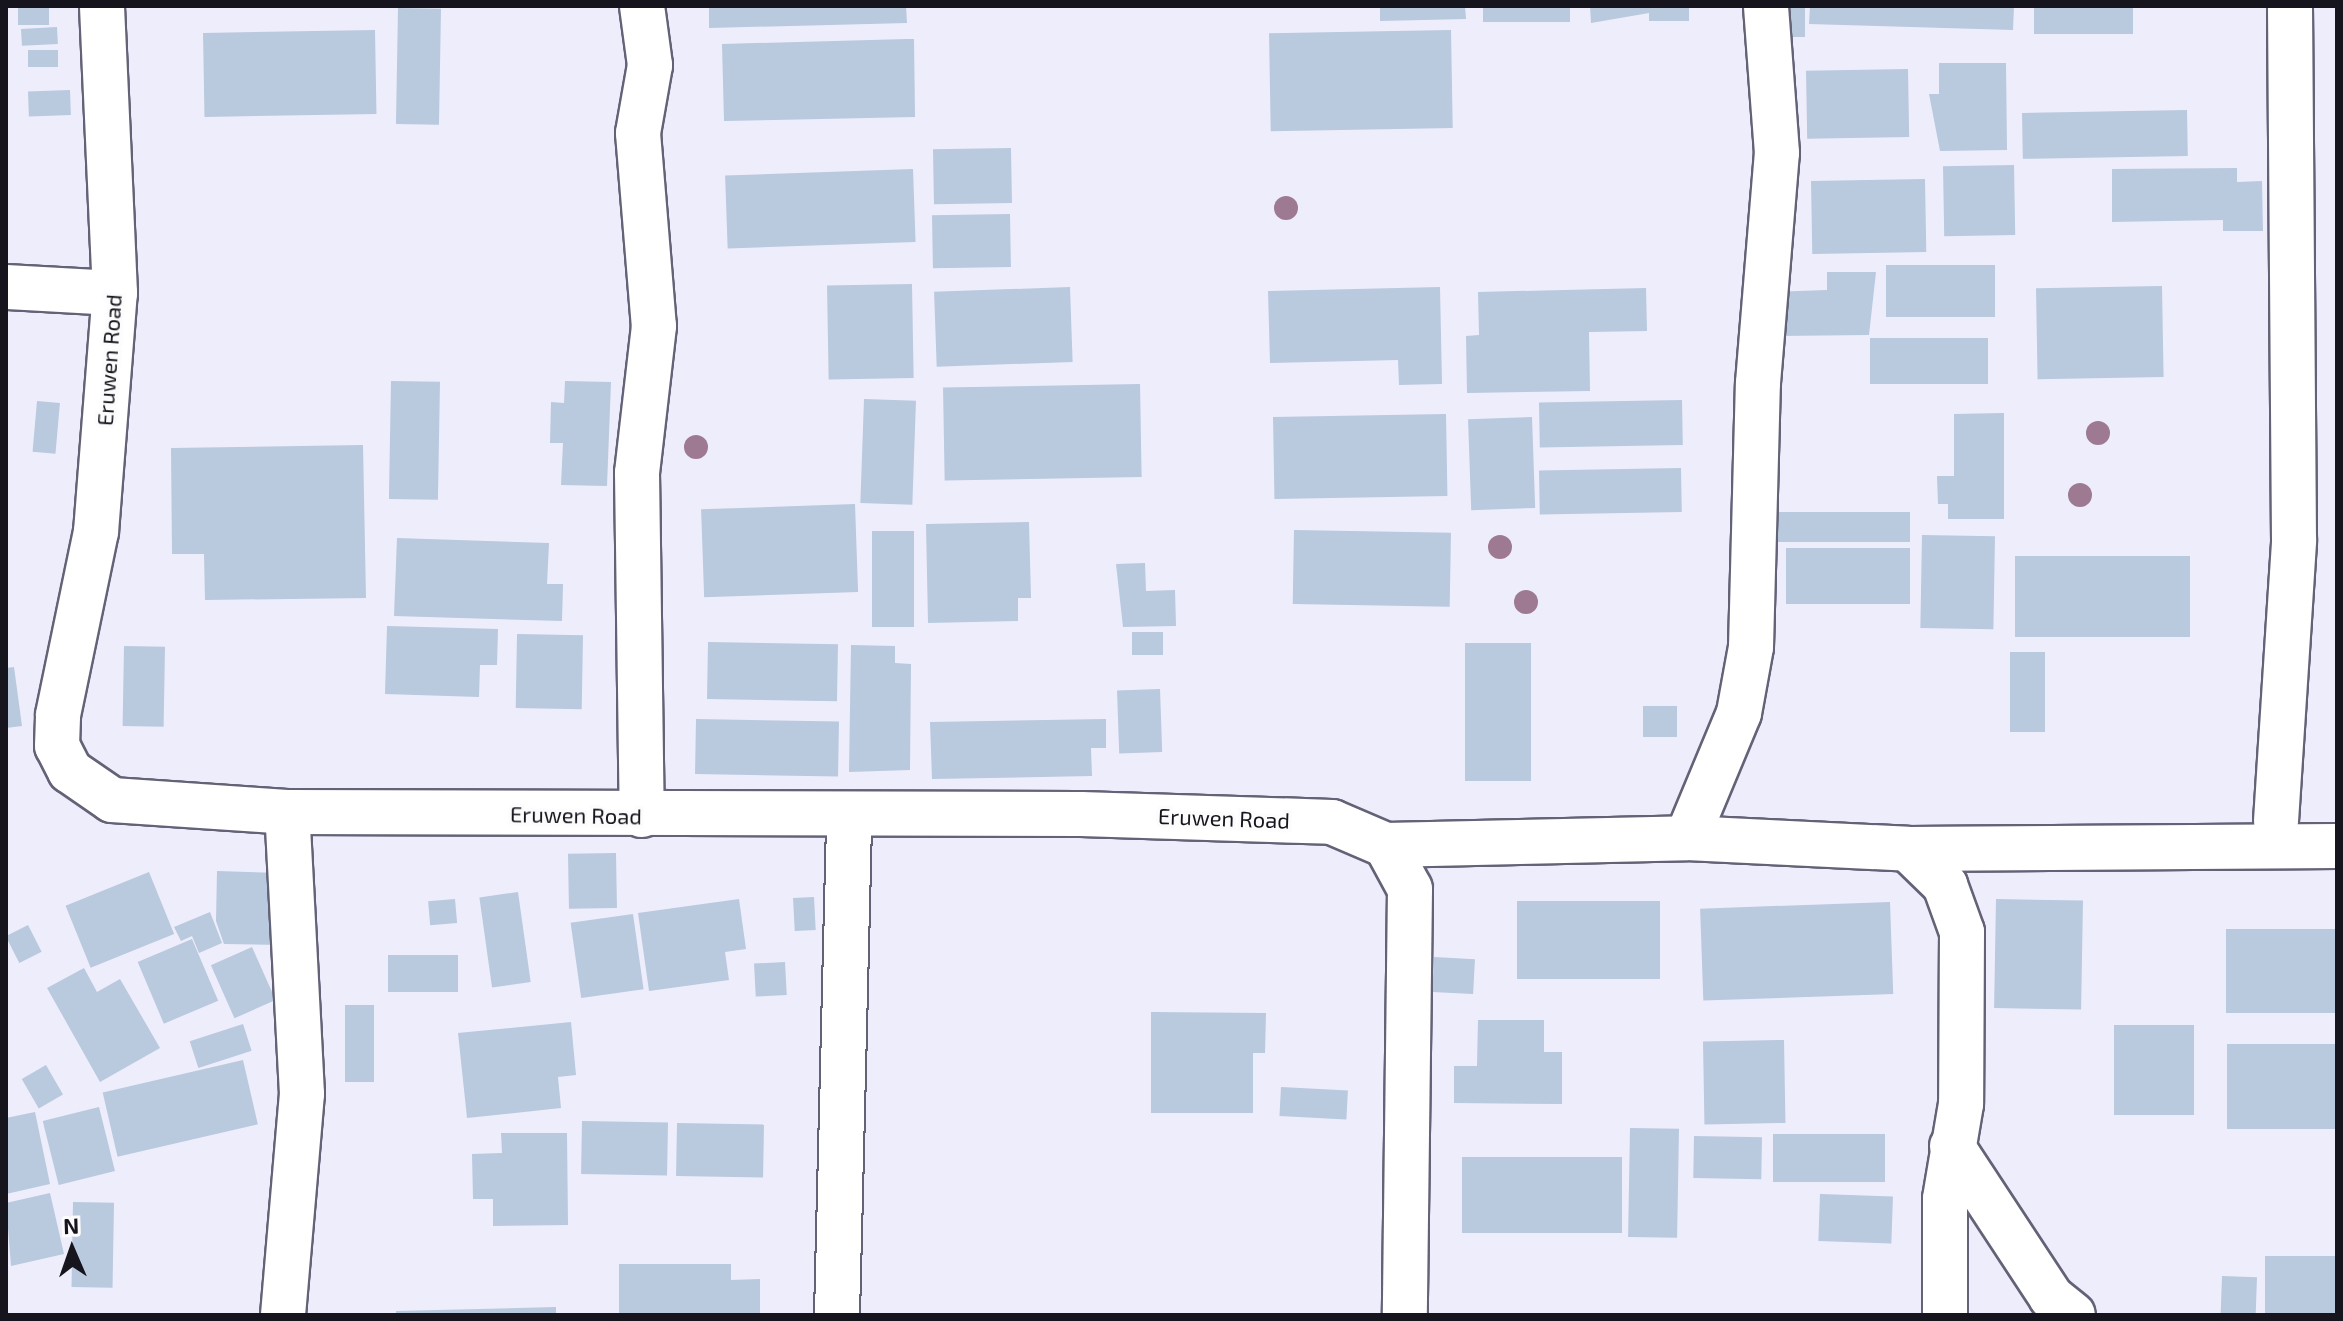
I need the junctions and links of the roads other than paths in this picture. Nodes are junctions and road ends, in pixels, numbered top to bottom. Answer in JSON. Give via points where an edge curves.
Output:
{"nodes":[{"id":1,"x":102,"y":6,"type":"edge"},
{"id":2,"x":642,"y":6,"type":"edge"},
{"id":3,"x":1766,"y":6,"type":"edge"},
{"id":4,"x":2290,"y":6,"type":"edge"},
{"id":5,"x":6,"y":287,"type":"edge"},
{"id":6,"x":115,"y":293,"type":"junction"},
{"id":7,"x":287,"y":812,"type":"junction"},
{"id":8,"x":642,"y":815,"type":"junction"},
{"id":9,"x":849,"y":816,"type":"junction"},
{"id":10,"x":2276,"y":821,"type":"dead end"},
{"id":11,"x":1687,"y":838,"type":"junction"},
{"id":12,"x":1386,"y":845,"type":"junction"},
{"id":13,"x":2337,"y":846,"type":"edge"},
{"id":14,"x":1908,"y":849,"type":"junction"},
{"id":15,"x":1952,"y":1146,"type":"junction"},
{"id":16,"x":283,"y":1315,"type":"edge"},
{"id":17,"x":837,"y":1315,"type":"edge"},
{"id":18,"x":1405,"y":1315,"type":"edge"},
{"id":19,"x":1945,"y":1315,"type":"edge"},
{"id":20,"x":2073,"y":1315,"type":"edge"}],
"edges":[{"from":1,"to":6,"type":"street","name":"Eruwen Road"},
{"from":2,"to":8,"type":"street","via":[[650,65],[638,133],[654,326],[637,473]]},
{"from":3,"to":11,"type":"street","via":[[1777,153],[1758,383],[1751,647],[1739,713]]},
{"from":4,"to":10,"type":"street","via":[[2294,540]]},
{"from":5,"to":6,"type":"street"},
{"from":6,"to":7,"type":"street","name":"Eruwen Road","via":[[96,532],[58,715],[57,746],[70,771],[112,800]]},
{"from":7,"to":8,"type":"street","name":"Eruwen Road"},
{"from":7,"to":16,"type":"street","via":[[302,1094]]},
{"from":8,"to":9,"type":"street","name":"Eruwen Road"},
{"from":9,"to":12,"type":"street","name":"Eruwen Road","via":[[1258,818],[1332,822]]},
{"from":9,"to":17,"type":"street"},
{"from":11,"to":12,"type":"street"},
{"from":11,"to":14,"type":"street"},
{"from":12,"to":18,"type":"street","via":[[1410,889]]},
{"from":13,"to":14,"type":"street"},
{"from":14,"to":15,"type":"street","via":[[1945,885],[1962,932],[1961,1104]]},
{"from":15,"to":19,"type":"street"},
{"from":15,"to":20,"type":"street","via":[[2051,1297]]}]}
